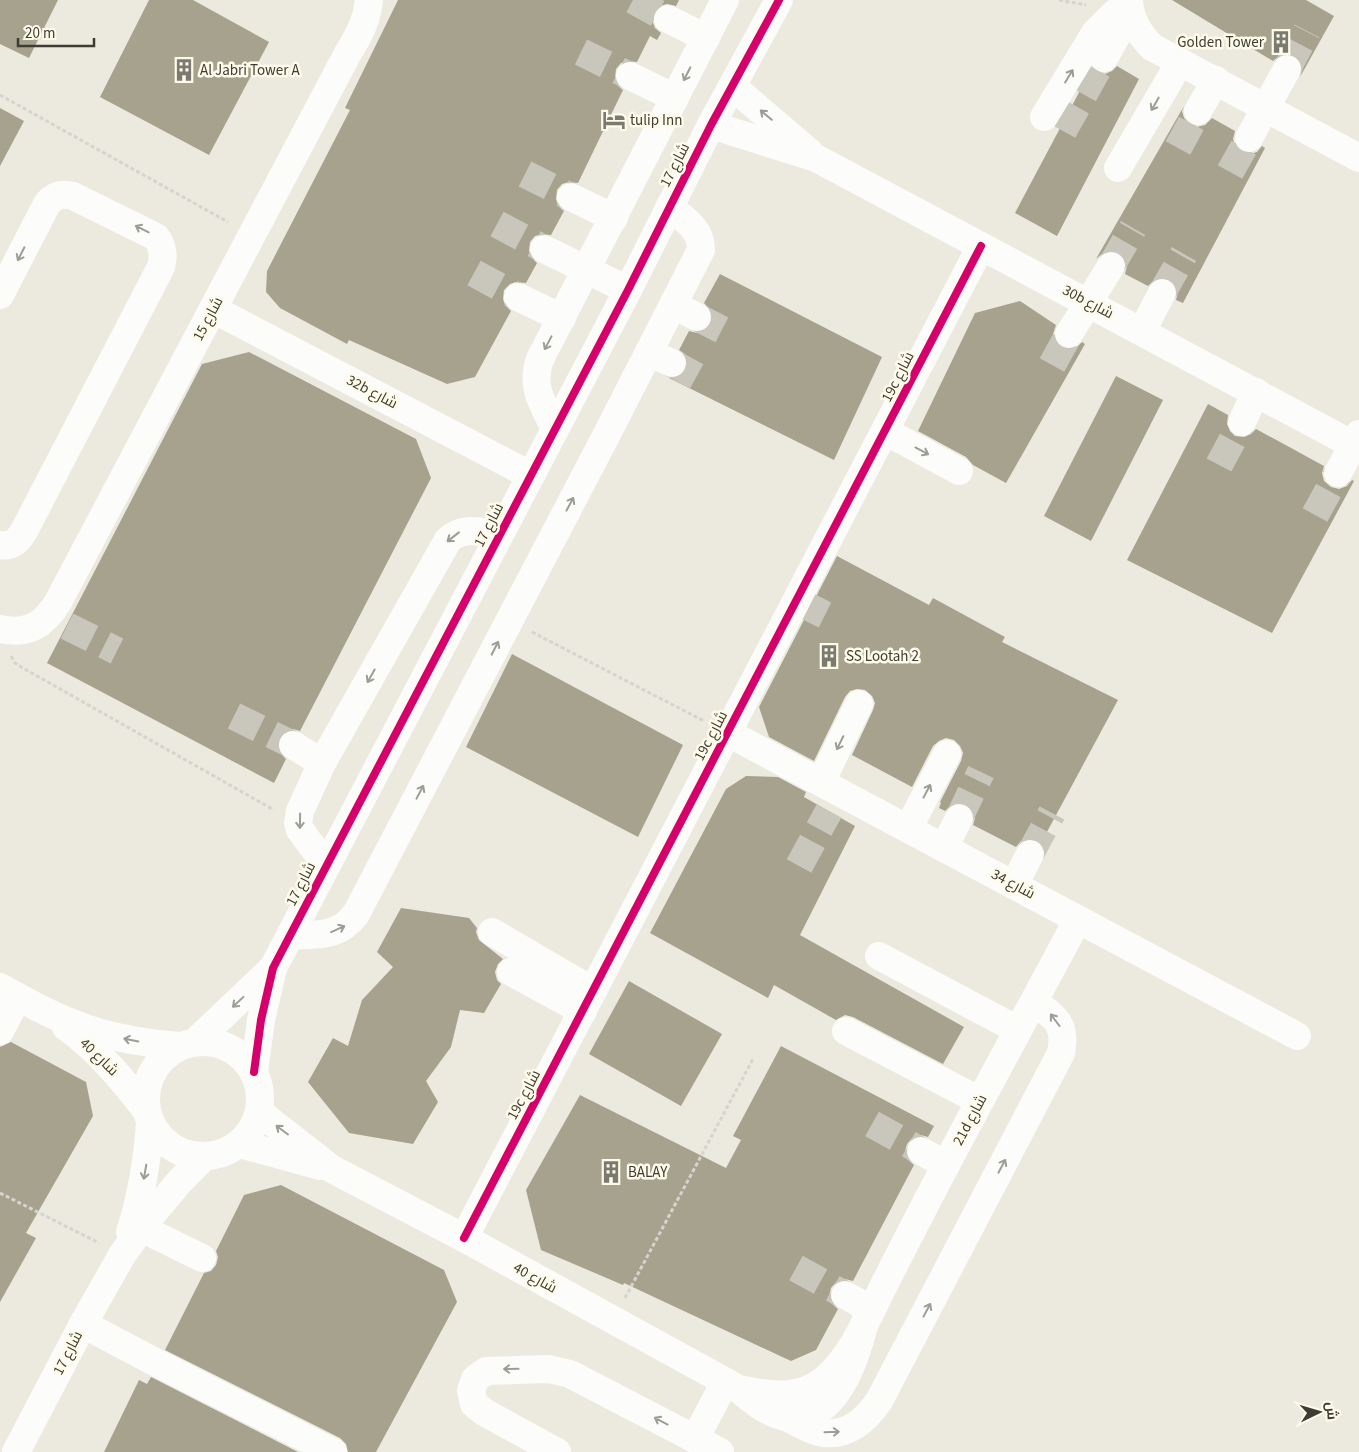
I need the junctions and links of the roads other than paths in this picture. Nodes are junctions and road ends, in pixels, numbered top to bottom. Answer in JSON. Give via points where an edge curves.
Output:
{"nodes":[{"id":1,"x":355,"y":0,"type":"edge"},
{"id":2,"x":369,"y":0,"type":"edge"},
{"id":3,"x":725,"y":0,"type":"edge"},
{"id":4,"x":779,"y":0,"type":"edge"},
{"id":5,"x":1120,"y":11,"type":"edge"},
{"id":6,"x":668,"y":20,"type":"tunnel mouth"},
{"id":7,"x":706,"y":38,"type":"junction"},
{"id":8,"x":348,"y":52,"type":"junction"},
{"id":9,"x":1104,"y":58,"type":"tunnel mouth"},
{"id":10,"x":1175,"y":60,"type":"junction"},
{"id":11,"x":1287,"y":69,"type":"tunnel mouth"},
{"id":12,"x":630,"y":76,"type":"tunnel mouth"},
{"id":13,"x":1216,"y":80,"type":"junction"},
{"id":14,"x":732,"y":86,"type":"junction"},
{"id":15,"x":675,"y":98,"type":"junction"},
{"id":16,"x":1266,"y":108,"type":"junction"},
{"id":17,"x":1198,"y":112,"type":"tunnel mouth"},
{"id":18,"x":1044,"y":117,"type":"dead end"},
{"id":19,"x":711,"y":125,"type":"junction"},
{"id":20,"x":1249,"y":138,"type":"tunnel mouth"},
{"id":21,"x":816,"y":158,"type":"junction"},
{"id":22,"x":1359,"y":158,"type":"edge"},
{"id":23,"x":1118,"y":168,"type":"dead end"},
{"id":24,"x":571,"y":197,"type":"tunnel mouth"},
{"id":25,"x":670,"y":207,"type":"junction"},
{"id":26,"x":614,"y":218,"type":"junction"},
{"id":27,"x":982,"y":246,"type":"junction"},
{"id":28,"x":544,"y":248,"type":"tunnel mouth"},
{"id":29,"x":1111,"y":266,"type":"tunnel mouth"},
{"id":30,"x":587,"y":270,"type":"junction"},
{"id":31,"x":628,"y":290,"type":"junction"},
{"id":32,"x":1162,"y":293,"type":"tunnel mouth"},
{"id":33,"x":0,"y":295,"type":"edge"},
{"id":34,"x":518,"y":296,"type":"tunnel mouth"},
{"id":35,"x":1089,"y":303,"type":"junction"},
{"id":36,"x":213,"y":309,"type":"junction"},
{"id":37,"x":562,"y":318,"type":"junction"},
{"id":38,"x":1142,"y":331,"type":"junction"},
{"id":39,"x":1069,"y":334,"type":"tunnel mouth"},
{"id":40,"x":1256,"y":392,"type":"junction"},
{"id":41,"x":1242,"y":422,"type":"tunnel mouth"},
{"id":42,"x":555,"y":429,"type":"junction"},
{"id":43,"x":885,"y":431,"type":"junction"},
{"id":44,"x":1357,"y":442,"type":"edge"},
{"id":45,"x":959,"y":471,"type":"dead end"},
{"id":46,"x":1338,"y":473,"type":"tunnel mouth"},
{"id":47,"x":530,"y":475,"type":"junction"},
{"id":48,"x":500,"y":534,"type":"junction"},
{"id":49,"x":0,"y":545,"type":"edge"},
{"id":50,"x":66,"y":585,"type":"junction"},
{"id":51,"x":2,"y":625,"type":"edge"},
{"id":52,"x":859,"y":704,"type":"dead end"},
{"id":53,"x":728,"y":733,"type":"junction"},
{"id":54,"x":293,"y":745,"type":"tunnel mouth"},
{"id":55,"x":947,"y":754,"type":"dead end"},
{"id":56,"x":322,"y":763,"type":"junction"},
{"id":57,"x":829,"y":795,"type":"junction"},
{"id":58,"x":959,"y":818,"type":"tunnel mouth"},
{"id":59,"x":908,"y":829,"type":"junction"},
{"id":60,"x":944,"y":848,"type":"junction"},
{"id":61,"x":1030,"y":854,"type":"tunnel mouth"},
{"id":62,"x":326,"y":865,"type":"junction"},
{"id":63,"x":1014,"y":885,"type":"junction"},
{"id":64,"x":1078,"y":919,"type":"junction"},
{"id":65,"x":492,"y":932,"type":"dead end"},
{"id":66,"x":290,"y":936,"type":"junction"},
{"id":67,"x":880,"y":956,"type":"dead end"},
{"id":68,"x":273,"y":968,"type":"junction"},
{"id":69,"x":510,"y":972,"type":"dead end"},
{"id":70,"x":7,"y":996,"type":"edge"},
{"id":71,"x":588,"y":1001,"type":"junction"},
{"id":72,"x":1034,"y":1002,"type":"junction"},
{"id":73,"x":45,"y":1011,"type":"junction"},
{"id":74,"x":1018,"y":1030,"type":"junction"},
{"id":75,"x":0,"y":1031,"type":"edge"},
{"id":76,"x":846,"y":1031,"type":"dead end"},
{"id":77,"x":1297,"y":1036,"type":"dead end"},
{"id":78,"x":188,"y":1044,"type":"junction"},
{"id":79,"x":254,"y":1072,"type":"junction"},
{"id":80,"x":980,"y":1101,"type":"junction"},
{"id":81,"x":259,"y":1112,"type":"junction"},
{"id":82,"x":148,"y":1117,"type":"junction"},
{"id":83,"x":240,"y":1144,"type":"junction"},
{"id":84,"x":921,"y":1151,"type":"tunnel mouth"},
{"id":85,"x":204,"y":1157,"type":"junction"},
{"id":86,"x":946,"y":1165,"type":"junction"},
{"id":87,"x":332,"y":1169,"type":"junction"},
{"id":88,"x":141,"y":1228,"type":"junction"},
{"id":89,"x":464,"y":1238,"type":"junction"},
{"id":90,"x":122,"y":1255,"type":"junction"},
{"id":91,"x":202,"y":1258,"type":"dead end"},
{"id":92,"x":845,"y":1296,"type":"tunnel mouth"},
{"id":93,"x":869,"y":1316,"type":"junction"},
{"id":94,"x":83,"y":1324,"type":"junction"},
{"id":95,"x":731,"y":1385,"type":"junction"},
{"id":96,"x":786,"y":1417,"type":"junction"},
{"id":97,"x":695,"y":1439,"type":"junction"},
{"id":98,"x":16,"y":1452,"type":"edge"},
{"id":99,"x":333,"y":1452,"type":"edge"},
{"id":100,"x":557,"y":1452,"type":"edge"},
{"id":101,"x":720,"y":1452,"type":"edge"}],
"edges":[{"from":1,"to":8,"type":"street","name":"شارع 15","via":[[355,30]]},
{"from":2,"to":8,"type":"street","name":"شارع 15","via":[[362,31]]},
{"from":3,"to":7,"type":"street"},
{"from":4,"to":14,"type":"street","name":"شارع 17"},
{"from":5,"to":9,"type":"street"},
{"from":5,"to":10,"type":"street","via":[[1131,16],[1137,30],[1152,47]]},
{"from":18,"to":5,"type":"street","one_way":true,"via":[[1095,33]]},
{"from":6,"to":7,"type":"street"},
{"from":7,"to":15,"type":"street","one_way":true},
{"from":8,"to":36,"type":"street","name":"شارع 15"},
{"from":10,"to":13,"type":"street"},
{"from":10,"to":23,"type":"street","one_way":true},
{"from":11,"to":16,"type":"street"},
{"from":12,"to":15,"type":"street"},
{"from":13,"to":16,"type":"street"},
{"from":13,"to":17,"type":"street"},
{"from":14,"to":19,"type":"street","name":"شارع 17"},
{"from":21,"to":14,"type":"street","name":"30b شارع","one_way":true},
{"from":15,"to":26,"type":"street"},
{"from":16,"to":20,"type":"street"},
{"from":16,"to":22,"type":"street"},
{"from":19,"to":21,"type":"street","name":"30b شارع"},
{"from":19,"to":25,"type":"street","name":"شارع 17"},
{"from":21,"to":27,"type":"street","name":"30b شارع"},
{"from":24,"to":26,"type":"street"},
{"from":25,"to":31,"type":"street","name":"شارع 17"},
{"from":66,"to":25,"type":"street","one_way":true,"via":[[336,932],[356,914],[509,620],[661,358],[685,311],[701,250],[701,241],[693,226]]},
{"from":26,"to":30,"type":"street"},
{"from":27,"to":35,"type":"street","name":"30b شارع"},
{"from":27,"to":43,"type":"street","name":"19c شارع"},
{"from":28,"to":30,"type":"street"},
{"from":29,"to":35,"type":"street"},
{"from":30,"to":31,"type":"street"},
{"from":30,"to":37,"type":"street"},
{"from":31,"to":42,"type":"street","name":"شارع 17"},
{"from":32,"to":38,"type":"street"},
{"from":49,"to":33,"type":"street","one_way":true,"via":[[14,544],[24,530],[161,267],[163,250],[156,237],[73,196],[58,195],[47,204]]},
{"from":34,"to":37,"type":"street"},
{"from":35,"to":38,"type":"street","name":"30b شارع"},
{"from":35,"to":39,"type":"street"},
{"from":36,"to":47,"type":"street","name":"32b شارع"},
{"from":36,"to":50,"type":"street","name":"شارع 15"},
{"from":37,"to":42,"type":"street","one_way":true,"via":[[540,359],[536,376],[538,394]]},
{"from":38,"to":40,"type":"street","name":"30b شارع"},
{"from":40,"to":41,"type":"street"},
{"from":40,"to":44,"type":"street","name":"30b شارع"},
{"from":42,"to":47,"type":"street","name":"شارع 17"},
{"from":43,"to":45,"type":"street","one_way":true},
{"from":43,"to":53,"type":"street","name":"19c شارع","via":[[803,604]]},
{"from":44,"to":46,"type":"street"},
{"from":47,"to":48,"type":"street","name":"شارع 17"},
{"from":48,"to":56,"type":"street","one_way":true,"via":[[466,530],[448,540]]},
{"from":48,"to":62,"type":"street","name":"شارع 17"},
{"from":50,"to":51,"type":"street","name":"شارع 15","via":[[41,608]]},
{"from":50,"to":51,"type":"street","name":"شارع 15","via":[[58,621],[22,631]]},
{"from":52,"to":57,"type":"street","one_way":true},
{"from":53,"to":57,"type":"street","name":"شارع 34"},
{"from":53,"to":71,"type":"street","name":"19c شارع"},
{"from":54,"to":56,"type":"street"},
{"from":59,"to":55,"type":"street","one_way":true},
{"from":56,"to":62,"type":"street","one_way":true,"via":[[302,806],[298,823]]},
{"from":57,"to":59,"type":"street","name":"شارع 34"},
{"from":58,"to":60,"type":"street"},
{"from":59,"to":60,"type":"street","name":"شارع 34"},
{"from":60,"to":63,"type":"street","name":"شارع 34"},
{"from":61,"to":63,"type":"street"},
{"from":62,"to":66,"type":"street","name":"شارع 17"},
{"from":63,"to":64,"type":"street","name":"شارع 34"},
{"from":64,"to":72,"type":"street","name":"21d شارع"},
{"from":64,"to":77,"type":"street","name":"شارع 34"},
{"from":65,"to":71,"type":"street"},
{"from":66,"to":68,"type":"street","name":"شارع 17"},
{"from":67,"to":74,"type":"street"},
{"from":68,"to":78,"type":"street","name":"شارع 17","one_way":true},
{"from":68,"to":79,"type":"street","name":"شارع 17"},
{"from":69,"to":71,"type":"street"},
{"from":70,"to":73,"type":"street","name":"شارع 40"},
{"from":70,"to":75,"type":"street"},
{"from":71,"to":89,"type":"street","name":"19c شارع"},
{"from":72,"to":74,"type":"street","name":"21d شارع"},
{"from":96,"to":72,"type":"street","one_way":true,"via":[[819,1432],[842,1431],[863,1421],[879,1401],[1061,1053],[1063,1042],[1058,1021]]},
{"from":78,"to":73,"type":"street","name":"شارع 40","one_way":true,"via":[[144,1043],[110,1036]]},
{"from":73,"to":82,"type":"street","name":"شارع 40","via":[[100,1056],[124,1082]]},
{"from":74,"to":80,"type":"street","name":"21d شارع"},
{"from":76,"to":80,"type":"street"},
{"from":78,"to":79,"type":"street","via":[[214,1042],[230,1048],[244,1058]]},
{"from":78,"to":82,"type":"street","via":[[163,1057],[151,1073],[145,1091]]},
{"from":79,"to":81,"type":"street","via":[[260,1092]]},
{"from":80,"to":86,"type":"street","name":"21d شارع"},
{"from":81,"to":83,"type":"street","via":[[252,1130]]},
{"from":87,"to":81,"type":"street","name":"شارع 40","one_way":true},
{"from":82,"to":85,"type":"street","via":[[163,1142],[182,1154]]},
{"from":82,"to":90,"type":"street","name":"شارع 17","one_way":true,"via":[[148,1160],[142,1194]]},
{"from":83,"to":85,"type":"street","via":[[223,1154]]},
{"from":83,"to":87,"type":"street","name":"شارع 40"},
{"from":84,"to":86,"type":"street"},
{"from":85,"to":88,"type":"street","name":"شارع 17"},
{"from":86,"to":93,"type":"street","name":"21d شارع"},
{"from":87,"to":89,"type":"street","name":"شارع 40"},
{"from":88,"to":90,"type":"street","name":"شارع 17"},
{"from":88,"to":91,"type":"street"},
{"from":89,"to":95,"type":"street","name":"شارع 40"},
{"from":90,"to":94,"type":"street","name":"شارع 17"},
{"from":92,"to":93,"type":"street"},
{"from":93,"to":95,"type":"street","name":"21d شارع","via":[[834,1370],[809,1389],[778,1395]]},
{"from":93,"to":96,"type":"street","name":"21d شارع","via":[[850,1370],[835,1395],[820,1410]]},
{"from":94,"to":98,"type":"street","name":"شارع 17"},
{"from":94,"to":99,"type":"street"},
{"from":95,"to":96,"type":"street","via":[[768,1410]]},
{"from":95,"to":97,"type":"street"},
{"from":97,"to":100,"type":"street","one_way":true,"via":[[578,1376],[560,1371],[492,1370],[475,1379],[471,1391],[474,1404]]},
{"from":97,"to":101,"type":"street"}]}
